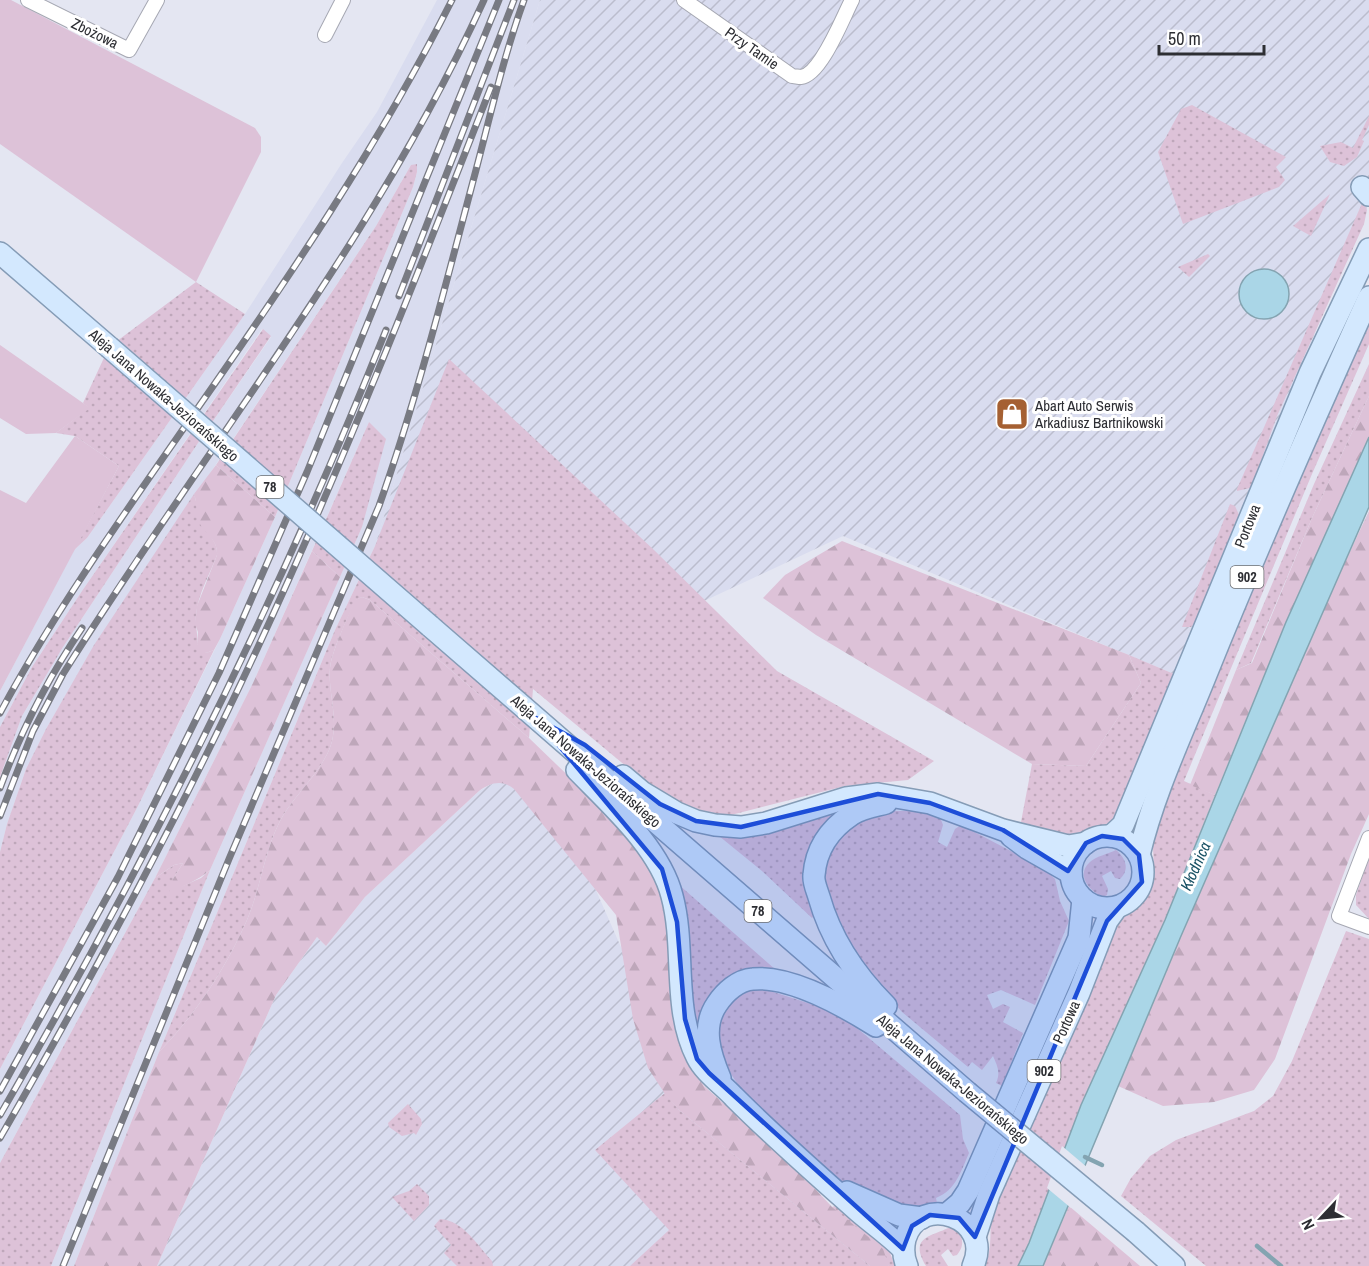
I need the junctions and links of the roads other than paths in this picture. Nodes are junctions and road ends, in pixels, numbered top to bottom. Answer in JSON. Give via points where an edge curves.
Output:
{"nodes":[{"id":1,"x":28,"y":0,"type":"edge"},
{"id":2,"x":158,"y":0,"type":"edge"},
{"id":3,"x":343,"y":0,"type":"edge"},
{"id":4,"x":684,"y":0,"type":"edge"},
{"id":5,"x":852,"y":0,"type":"edge"},
{"id":6,"x":325,"y":35,"type":"dead end"},
{"id":7,"x":1369,"y":188,"type":"edge"},
{"id":8,"x":1369,"y":195,"type":"edge"},
{"id":9,"x":1369,"y":249,"type":"edge"},
{"id":10,"x":0,"y":253,"type":"edge"},
{"id":11,"x":1369,"y":297,"type":"edge"},
{"id":12,"x":536,"y":718,"type":"junction"},
{"id":13,"x":904,"y":798,"type":"junction"},
{"id":14,"x":1003,"y":830,"type":"junction"},
{"id":15,"x":1112,"y":836,"type":"junction"},
{"id":16,"x":1369,"y":838,"type":"edge"},
{"id":17,"x":1086,"y":843,"type":"junction"},
{"id":18,"x":1139,"y":855,"type":"junction"},
{"id":19,"x":1071,"y":873,"type":"junction"},
{"id":20,"x":1083,"y":899,"type":"junction"},
{"id":21,"x":1117,"y":907,"type":"junction"},
{"id":22,"x":1369,"y":927,"type":"edge"},
{"id":23,"x":960,"y":1086,"type":"junction"},
{"id":24,"x":724,"y":1087,"type":"junction"},
{"id":25,"x":829,"y":1184,"type":"junction"},
{"id":26,"x":947,"y":1214,"type":"junction"},
{"id":27,"x":922,"y":1218,"type":"junction"},
{"id":28,"x":975,"y":1237,"type":"junction"},
{"id":29,"x":905,"y":1257,"type":"edge"},
{"id":30,"x":973,"y":1266,"type":"edge"},
{"id":31,"x":1174,"y":1266,"type":"edge"}],
"edges":[{"from":1,"to":2,"type":"street","name":"Zbożowa","via":[[129,50]]},
{"from":3,"to":6,"type":"street"},
{"from":4,"to":5,"type":"street","name":"Przy Tamie","via":[[792,76],[802,77],[820,62]]},
{"from":7,"to":8,"type":"main road","via":[[1362,187]]},
{"from":9,"to":15,"type":"main road","name":"Portowa","number":"902","via":[[1310,373],[1123,825]]},
{"from":10,"to":12,"type":"main road","name":"Aleja Jana Nowaka-Jeziorańskiego","number":"78","bridge":true},
{"from":11,"to":18,"type":"main road","name":"Portowa","number":"902","via":[[1220,641],[1153,807]]},
{"from":12,"to":13,"type":"main road","via":[[585,745],[660,804],[705,823],[741,827],[846,798],[878,794]]},
{"from":12,"to":23,"type":"main road","name":"Aleja Jana Nowaka-Jeziorańskiego","number":"78"},
{"from":12,"to":24,"type":"main road","via":[[566,760],[616,810],[662,869],[677,922],[690,1040],[697,1059]]},
{"from":13,"to":14,"type":"main road"},
{"from":13,"to":23,"type":"main road","via":[[853,813],[837,827],[824,840],[813,878],[828,924],[845,957],[866,986]]},
{"from":14,"to":17,"type":"main road","via":[[1068,846]]},
{"from":14,"to":19,"type":"main road"},
{"from":15,"to":17,"type":"main road","via":[[1093,838]]},
{"from":15,"to":18,"type":"main road","via":[[1123,839]]},
{"from":16,"to":22,"type":"street","via":[[1339,916]]},
{"from":17,"to":19,"type":"main road","via":[[1072,861]]},
{"from":18,"to":21,"type":"main road","number":"902","via":[[1143,873],[1138,891]]},
{"from":19,"to":20,"type":"main road"},
{"from":20,"to":21,"type":"main road","via":[[1099,907]]},
{"from":20,"to":26,"type":"main road","name":"Portowa","number":"902","via":[[1079,938],[1046,1016],[968,1191]]},
{"from":21,"to":28,"type":"main road","name":"Portowa","number":"902","via":[[1107,921],[989,1194]]},
{"from":23,"to":24,"type":"main road","via":[[846,1008],[787,983],[752,979],[722,996],[710,1020],[709,1045]]},
{"from":23,"to":31,"type":"main road","name":"Aleja Jana Nowaka-Jeziorańskiego","number":"78","bridge":true},
{"from":24,"to":25,"type":"main road"},
{"from":25,"to":27,"type":"main road","via":[[899,1215]]},
{"from":25,"to":29,"type":"main road"},
{"from":26,"to":27,"type":"main road"},
{"from":26,"to":28,"type":"main road","via":[[959,1218]]},
{"from":27,"to":29,"type":"main road","via":[[906,1237]]},
{"from":28,"to":30,"type":"main road","number":"902"}]}
